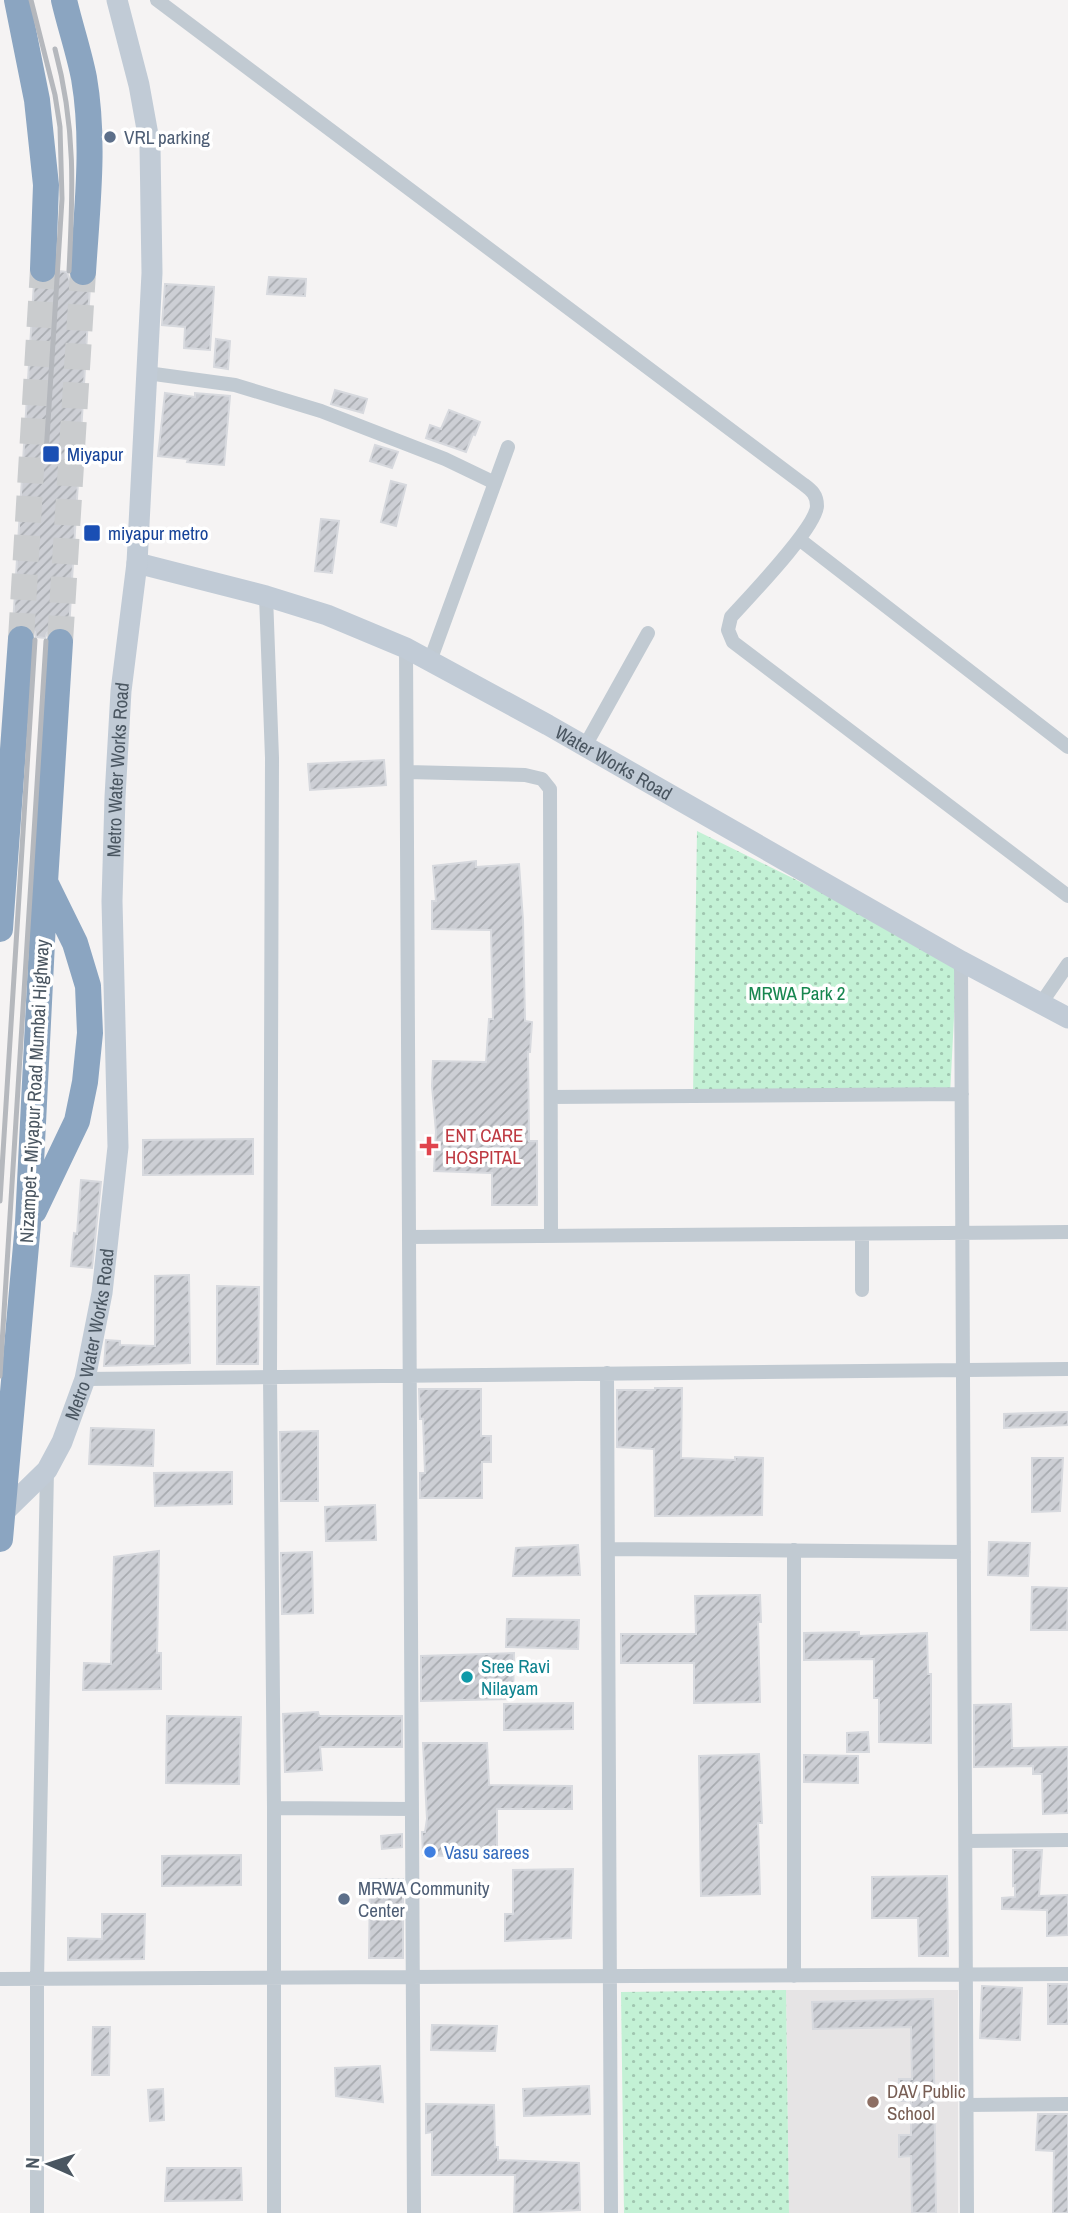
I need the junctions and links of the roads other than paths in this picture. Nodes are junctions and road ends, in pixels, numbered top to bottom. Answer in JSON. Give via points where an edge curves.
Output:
{"nodes":[{"id":1,"x":17,"y":0,"type":"edge"},
{"id":2,"x":64,"y":0,"type":"edge"},
{"id":3,"x":117,"y":0,"type":"edge"},
{"id":4,"x":157,"y":0,"type":"edge"},
{"id":5,"x":43,"y":269,"type":"tunnel mouth"},
{"id":6,"x":83,"y":272,"type":"tunnel mouth"},
{"id":7,"x":147,"y":373,"type":"junction"},
{"id":8,"x":508,"y":447,"type":"dead end"},
{"id":9,"x":495,"y":483,"type":"junction"},
{"id":10,"x":799,"y":539,"type":"junction"},
{"id":11,"x":137,"y":563,"type":"junction"},
{"id":12,"x":266,"y":596,"type":"junction"},
{"id":13,"x":648,"y":633,"type":"dead end"},
{"id":14,"x":20,"y":639,"type":"tunnel mouth"},
{"id":15,"x":60,"y":642,"type":"tunnel mouth"},
{"id":16,"x":406,"y":648,"type":"junction"},
{"id":17,"x":430,"y":661,"type":"junction"},
{"id":18,"x":585,"y":746,"type":"junction"},
{"id":19,"x":1068,"y":747,"type":"edge"},
{"id":20,"x":407,"y":772,"type":"junction"},
{"id":21,"x":4,"y":839,"type":"edge"},
{"id":22,"x":45,"y":882,"type":"junction"},
{"id":23,"x":1068,"y":896,"type":"edge"},
{"id":24,"x":0,"y":929,"type":"edge"},
{"id":25,"x":961,"y":961,"type":"junction"},
{"id":26,"x":1068,"y":964,"type":"edge"},
{"id":27,"x":1042,"y":1002,"type":"junction"},
{"id":28,"x":1068,"y":1018,"type":"edge"},
{"id":29,"x":962,"y":1094,"type":"junction"},
{"id":30,"x":551,"y":1097,"type":"junction"},
{"id":31,"x":28,"y":1223,"type":"junction"},
{"id":32,"x":1068,"y":1232,"type":"edge"},
{"id":33,"x":962,"y":1233,"type":"junction"},
{"id":34,"x":862,"y":1234,"type":"junction"},
{"id":35,"x":551,"y":1236,"type":"junction"},
{"id":36,"x":409,"y":1237,"type":"junction"},
{"id":37,"x":862,"y":1290,"type":"dead end"},
{"id":38,"x":1068,"y":1369,"type":"edge"},
{"id":39,"x":963,"y":1370,"type":"junction"},
{"id":40,"x":607,"y":1373,"type":"junction"},
{"id":41,"x":410,"y":1375,"type":"junction"},
{"id":42,"x":270,"y":1377,"type":"junction"},
{"id":43,"x":85,"y":1379,"type":"junction"},
{"id":44,"x":47,"y":1470,"type":"junction"},
{"id":45,"x":1,"y":1527,"type":"edge"},
{"id":46,"x":608,"y":1549,"type":"junction"},
{"id":47,"x":794,"y":1550,"type":"junction"},
{"id":48,"x":964,"y":1552,"type":"junction"},
{"id":49,"x":274,"y":1808,"type":"junction"},
{"id":50,"x":412,"y":1809,"type":"junction"},
{"id":51,"x":1068,"y":1840,"type":"edge"},
{"id":52,"x":965,"y":1841,"type":"junction"},
{"id":53,"x":1068,"y":1974,"type":"edge"},
{"id":54,"x":966,"y":1975,"type":"junction"},
{"id":55,"x":794,"y":1976,"type":"junction"},
{"id":56,"x":610,"y":1977,"type":"junction"},
{"id":57,"x":412,"y":1978,"type":"junction"},
{"id":58,"x":0,"y":1979,"type":"edge"},
{"id":59,"x":273,"y":1979,"type":"junction"},
{"id":60,"x":37,"y":1980,"type":"junction"},
{"id":61,"x":1068,"y":2104,"type":"edge"},
{"id":62,"x":967,"y":2105,"type":"junction"},
{"id":63,"x":37,"y":2213,"type":"edge"},
{"id":64,"x":274,"y":2213,"type":"edge"},
{"id":65,"x":414,"y":2213,"type":"edge"},
{"id":66,"x":611,"y":2213,"type":"edge"},
{"id":67,"x":967,"y":2213,"type":"edge"}],
"edges":[{"from":1,"to":5,"type":"highway","via":[[37,100],[46,185]]},
{"from":2,"to":6,"type":"highway","via":[[84,79],[89,135]]},
{"from":3,"to":7,"type":"street","name":"Metro Water Works Road","via":[[150,146],[152,273]]},
{"from":4,"to":10,"type":"street","via":[[815,494],[817,508]]},
{"from":7,"to":9,"type":"street","via":[[235,385],[321,411]]},
{"from":7,"to":11,"type":"street","name":"Metro Water Works Road"},
{"from":8,"to":9,"type":"street"},
{"from":9,"to":17,"type":"street"},
{"from":10,"to":19,"type":"street"},
{"from":10,"to":23,"type":"street","via":[[731,617],[728,630],[733,642]]},
{"from":11,"to":12,"type":"street","name":"Water Works Road"},
{"from":11,"to":43,"type":"street","name":"Metro Water Works Road","via":[[121,691],[115,797],[112,901],[118,1147],[102,1293]]},
{"from":12,"to":16,"type":"street","name":"Water Works Road"},
{"from":12,"to":42,"type":"street","via":[[272,758]]},
{"from":13,"to":18,"type":"street"},
{"from":14,"to":21,"type":"highway"},
{"from":15,"to":22,"type":"highway","name":"Nizampet - Miyapur Road Mumbai Highway"},
{"from":16,"to":17,"type":"street","name":"Water Works Road"},
{"from":16,"to":20,"type":"street"},
{"from":17,"to":18,"type":"street","name":"Water Works Road"},
{"from":18,"to":25,"type":"street","name":"Water Works Road"},
{"from":20,"to":30,"type":"street","via":[[525,775],[542,779],[550,789]]},
{"from":20,"to":36,"type":"street"},
{"from":21,"to":24,"type":"highway"},
{"from":22,"to":31,"type":"highway","name":"Nizampet - Miyapur Road Mumbai Highway"},
{"from":22,"to":31,"type":"highway","via":[[75,943],[88,986],[90,1033],[76,1121]]},
{"from":25,"to":27,"type":"street","name":"Water Works Road"},
{"from":25,"to":29,"type":"street"},
{"from":26,"to":27,"type":"street"},
{"from":27,"to":28,"type":"street","name":"Water Works Road"},
{"from":29,"to":30,"type":"street"},
{"from":29,"to":33,"type":"street"},
{"from":30,"to":35,"type":"street"},
{"from":31,"to":45,"type":"highway","name":"Nizampet - Miyapur Road Mumbai Highway"},
{"from":32,"to":33,"type":"street"},
{"from":33,"to":34,"type":"street"},
{"from":33,"to":39,"type":"street"},
{"from":34,"to":35,"type":"street"},
{"from":34,"to":37,"type":"street"},
{"from":35,"to":36,"type":"street"},
{"from":36,"to":41,"type":"street"},
{"from":38,"to":39,"type":"street"},
{"from":39,"to":40,"type":"street"},
{"from":39,"to":48,"type":"street"},
{"from":40,"to":41,"type":"street"},
{"from":40,"to":46,"type":"street"},
{"from":41,"to":42,"type":"street"},
{"from":41,"to":50,"type":"street"},
{"from":42,"to":43,"type":"street"},
{"from":42,"to":49,"type":"street"},
{"from":43,"to":44,"type":"street","name":"Metro Water Works Road"},
{"from":44,"to":45,"type":"street","name":"Metro Water Works Road"},
{"from":44,"to":60,"type":"street"},
{"from":46,"to":47,"type":"street"},
{"from":46,"to":56,"type":"street"},
{"from":47,"to":48,"type":"street"},
{"from":47,"to":55,"type":"street"},
{"from":48,"to":52,"type":"street"},
{"from":49,"to":50,"type":"street"},
{"from":49,"to":59,"type":"street"},
{"from":50,"to":57,"type":"street"},
{"from":51,"to":52,"type":"street"},
{"from":52,"to":54,"type":"street"},
{"from":53,"to":54,"type":"street"},
{"from":54,"to":55,"type":"street"},
{"from":54,"to":62,"type":"street"},
{"from":55,"to":56,"type":"street"},
{"from":56,"to":57,"type":"street"},
{"from":56,"to":66,"type":"street"},
{"from":57,"to":59,"type":"street"},
{"from":57,"to":65,"type":"street"},
{"from":58,"to":60,"type":"street"},
{"from":59,"to":60,"type":"street"},
{"from":59,"to":64,"type":"street"},
{"from":60,"to":63,"type":"street"},
{"from":61,"to":62,"type":"street"},
{"from":62,"to":67,"type":"street"}]}
